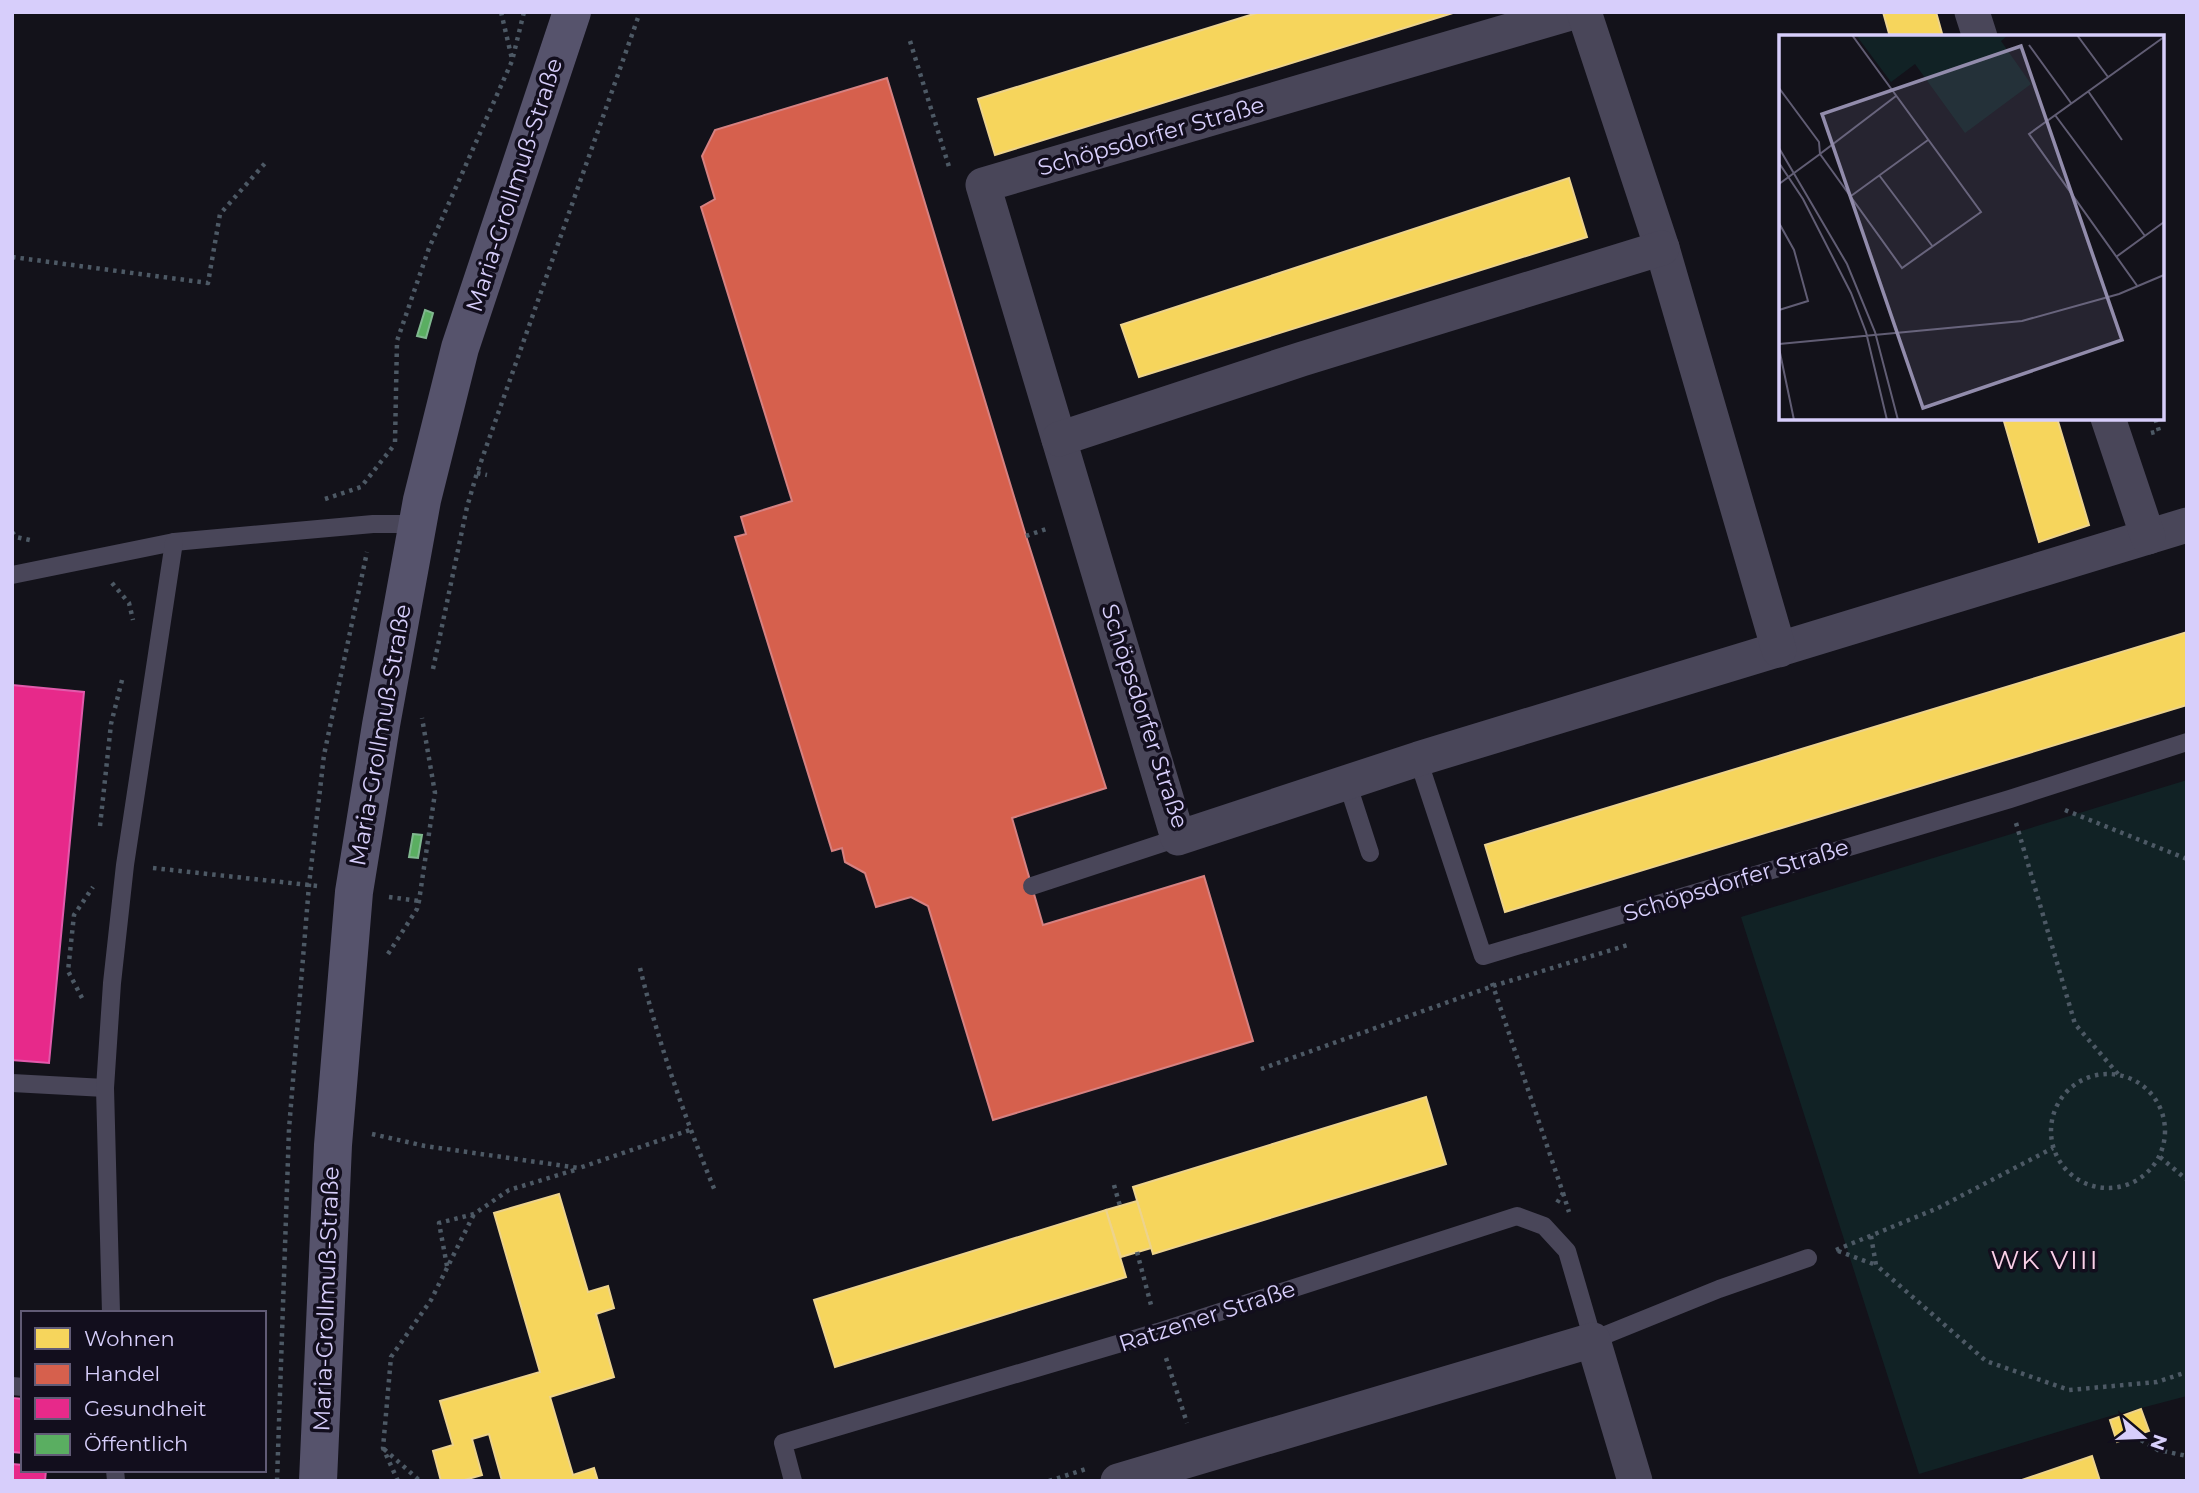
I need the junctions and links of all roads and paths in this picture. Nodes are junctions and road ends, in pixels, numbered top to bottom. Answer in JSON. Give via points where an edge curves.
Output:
{"nodes":[{"id":1,"x":501,"y":12,"type":"edge"},
{"id":2,"x":572,"y":12,"type":"edge"},
{"id":3,"x":640,"y":12,"type":"edge"},
{"id":4,"x":1574,"y":12,"type":"edge"},
{"id":5,"x":1584,"y":12,"type":"edge"},
{"id":6,"x":1972,"y":12,"type":"edge"},
{"id":7,"x":1979,"y":35,"type":"edge"},
{"id":8,"x":909,"y":41,"type":"dead end"},
{"id":9,"x":512,"y":61,"type":"dead end"},
{"id":10,"x":267,"y":161,"type":"dead end"},
{"id":11,"x":952,"y":177,"type":"dead end"},
{"id":12,"x":1662,"y":248,"type":"junction"},
{"id":13,"x":12,"y":257,"type":"edge"},
{"id":14,"x":2109,"y":420,"type":"edge"},
{"id":15,"x":1059,"y":439,"type":"junction"},
{"id":16,"x":477,"y":472,"type":"junction"},
{"id":17,"x":487,"y":474,"type":"dead end"},
{"id":18,"x":417,"y":524,"type":"junction"},
{"id":19,"x":1060,"y":525,"type":"dead end"},
{"id":20,"x":2187,"y":525,"type":"edge"},
{"id":21,"x":1026,"y":536,"type":"dead end"},
{"id":22,"x":2148,"y":537,"type":"junction"},
{"id":23,"x":174,"y":542,"type":"junction"},
{"id":24,"x":13,"y":577,"type":"edge"},
{"id":25,"x":111,"y":582,"type":"dead end"},
{"id":26,"x":135,"y":631,"type":"dead end"},
{"id":27,"x":1779,"y":650,"type":"junction"},
{"id":28,"x":125,"y":671,"type":"dead end"},
{"id":29,"x":430,"y":680,"type":"dead end"},
{"id":30,"x":425,"y":706,"type":"dead end"},
{"id":31,"x":2187,"y":742,"type":"edge"},
{"id":32,"x":1418,"y":759,"type":"junction"},
{"id":33,"x":1347,"y":782,"type":"junction"},
{"id":34,"x":2010,"y":799,"type":"junction"},
{"id":35,"x":2053,"y":814,"type":"dead end"},
{"id":36,"x":2029,"y":822,"type":"dead end"},
{"id":37,"x":2017,"y":825,"type":"junction"},
{"id":38,"x":2004,"y":830,"type":"dead end"},
{"id":39,"x":99,"y":834,"type":"dead end"},
{"id":40,"x":1178,"y":838,"type":"junction"},
{"id":41,"x":1370,"y":853,"type":"dead end"},
{"id":42,"x":2187,"y":859,"type":"edge"},
{"id":43,"x":125,"y":865,"type":"junction"},
{"id":44,"x":1032,"y":886,"type":"dead end"},
{"id":45,"x":354,"y":892,"type":"junction"},
{"id":46,"x":419,"y":901,"type":"junction"},
{"id":47,"x":1637,"y":942,"type":"dead end"},
{"id":48,"x":388,"y":956,"type":"dead end"},
{"id":49,"x":1483,"y":956,"type":"junction"},
{"id":50,"x":640,"y":968,"type":"dead end"},
{"id":51,"x":1493,"y":986,"type":"junction"},
{"id":52,"x":81,"y":1010,"type":"dead end"},
{"id":53,"x":1261,"y":1069,"type":"dead end"},
{"id":54,"x":2119,"y":1074,"type":"junction"},
{"id":55,"x":12,"y":1083,"type":"edge"},
{"id":56,"x":106,"y":1088,"type":"junction"},
{"id":57,"x":690,"y":1130,"type":"junction"},
{"id":58,"x":371,"y":1147,"type":"dead end"},
{"id":59,"x":2053,"y":1148,"type":"junction"},
{"id":60,"x":2160,"y":1157,"type":"junction"},
{"id":61,"x":579,"y":1168,"type":"junction"},
{"id":62,"x":2187,"y":1180,"type":"edge"},
{"id":63,"x":1114,"y":1185,"type":"dead end"},
{"id":64,"x":715,"y":1191,"type":"dead end"},
{"id":65,"x":1120,"y":1206,"type":"dead end"},
{"id":66,"x":474,"y":1214,"type":"junction"},
{"id":67,"x":1544,"y":1226,"type":"junction"},
{"id":68,"x":1871,"y":1236,"type":"junction"},
{"id":69,"x":1836,"y":1250,"type":"junction"},
{"id":70,"x":1137,"y":1252,"type":"dead end"},
{"id":71,"x":1808,"y":1258,"type":"joint"},
{"id":72,"x":1877,"y":1265,"type":"junction"},
{"id":73,"x":447,"y":1267,"type":"junction"},
{"id":74,"x":111,"y":1311,"type":"edge"},
{"id":75,"x":1158,"y":1332,"type":"junction"},
{"id":76,"x":1593,"y":1340,"type":"junction"},
{"id":77,"x":2187,"y":1372,"type":"edge"},
{"id":78,"x":2141,"y":1440,"type":"dead end"},
{"id":79,"x":383,"y":1448,"type":"junction"},
{"id":80,"x":2187,"y":1456,"type":"edge"},
{"id":81,"x":1196,"y":1458,"type":"junction"},
{"id":82,"x":318,"y":1481,"type":"edge"},
{"id":83,"x":398,"y":1481,"type":"edge"},
{"id":84,"x":421,"y":1481,"type":"edge"},
{"id":85,"x":793,"y":1481,"type":"edge"},
{"id":86,"x":1118,"y":1481,"type":"edge"},
{"id":87,"x":1635,"y":1481,"type":"edge"}],
"edges":[{"from":1,"to":9,"type":"path"},
{"from":2,"to":18,"type":"street","name":"Maria-Grollmuß-Straße","via":[[460,348]]},
{"from":3,"to":16,"type":"path"},
{"from":4,"to":15,"type":"street","name":"Schöpsdorfer Straße","via":[[983,185]]},
{"from":5,"to":12,"type":"street"},
{"from":6,"to":7,"type":"street"},
{"from":8,"to":11,"type":"path"},
{"from":10,"to":13,"type":"path","via":[[220,214],[208,283]]},
{"from":12,"to":15,"type":"street"},
{"from":12,"to":27,"type":"street"},
{"from":14,"to":22,"type":"street"},
{"from":15,"to":40,"type":"street","name":"Schöpsdorfer Straße"},
{"from":16,"to":17,"type":"path"},
{"from":16,"to":29,"type":"path"},
{"from":18,"to":23,"type":"lane"},
{"from":18,"to":45,"type":"street","name":"Maria-Grollmuß-Straße"},
{"from":19,"to":21,"type":"path"},
{"from":20,"to":22,"type":"street","name":"Schöpsdorfer Straße"},
{"from":22,"to":27,"type":"street","name":"Schöpsdorfer Straße"},
{"from":23,"to":24,"type":"lane"},
{"from":23,"to":43,"type":"lane"},
{"from":25,"to":26,"type":"path","via":[[129,603]]},
{"from":27,"to":32,"type":"street","name":"Schöpsdorfer Straße"},
{"from":28,"to":39,"type":"path","via":[[111,724]]},
{"from":30,"to":46,"type":"path","via":[[422,720],[435,793]]},
{"from":31,"to":34,"type":"lane","name":"Schöpsdorfer Straße"},
{"from":32,"to":33,"type":"street","name":"Schöpsdorfer Straße"},
{"from":32,"to":49,"type":"lane"},
{"from":33,"to":40,"type":"street","name":"Schöpsdorfer Straße"},
{"from":33,"to":41,"type":"lane"},
{"from":34,"to":37,"type":"path"},
{"from":34,"to":49,"type":"lane","name":"Schöpsdorfer Straße"},
{"from":35,"to":42,"type":"path","via":[[2065,810]]},
{"from":36,"to":37,"type":"path"},
{"from":37,"to":38,"type":"path"},
{"from":37,"to":54,"type":"path","via":[[2075,1024]]},
{"from":40,"to":44,"type":"lane"},
{"from":43,"to":45,"type":"path"},
{"from":43,"to":52,"type":"path","via":[[96,861],[93,890],[74,915],[68,971],[82,997]]},
{"from":43,"to":56,"type":"lane"},
{"from":45,"to":46,"type":"path"},
{"from":45,"to":82,"type":"street","name":"Maria-Grollmuß-Straße","via":[[332,1145]]},
{"from":46,"to":48,"type":"path"},
{"from":47,"to":51,"type":"path"},
{"from":49,"to":51,"type":"path"},
{"from":50,"to":57,"type":"path","via":[[654,1027]]},
{"from":51,"to":53,"type":"path"},
{"from":51,"to":67,"type":"path","via":[[1563,1193]]},
{"from":54,"to":59,"type":"path","via":[[2083,1079],[2068,1090],[2052,1121]]},
{"from":54,"to":60,"type":"path","via":[[2135,1080],[2160,1105],[2166,1140]]},
{"from":55,"to":56,"type":"lane"},
{"from":56,"to":74,"type":"lane"},
{"from":57,"to":61,"type":"path"},
{"from":57,"to":64,"type":"path"},
{"from":58,"to":61,"type":"path","via":[[372,1133],[425,1146]]},
{"from":59,"to":60,"type":"path","via":[[2067,1172],[2099,1188],[2118,1189],[2135,1183]]},
{"from":59,"to":68,"type":"path","via":[[1938,1208]]},
{"from":60,"to":62,"type":"path"},
{"from":61,"to":66,"type":"path","via":[[509,1190]]},
{"from":63,"to":65,"type":"path"},
{"from":66,"to":73,"type":"path"},
{"from":66,"to":73,"type":"path","via":[[439,1223]]},
{"from":67,"to":75,"type":"lane","name":"Ratzener Straße","via":[[1517,1216]]},
{"from":67,"to":76,"type":"lane","via":[[1567,1251]]},
{"from":68,"to":69,"type":"path"},
{"from":68,"to":72,"type":"path"},
{"from":69,"to":71,"type":"path"},
{"from":69,"to":72,"type":"path"},
{"from":70,"to":75,"type":"path"},
{"from":71,"to":76,"type":"lane"},
{"from":72,"to":77,"type":"path","via":[[1986,1361],[2069,1390],[2157,1382]]},
{"from":73,"to":79,"type":"path","via":[[431,1300],[391,1357]]},
{"from":75,"to":81,"type":"path"},
{"from":75,"to":85,"type":"lane","name":"Ratzener Straße","via":[[783,1443]]},
{"from":76,"to":81,"type":"street"},
{"from":76,"to":87,"type":"street"},
{"from":78,"to":80,"type":"path","via":[[2158,1450]]},
{"from":79,"to":83,"type":"path"},
{"from":79,"to":84,"type":"path"},
{"from":81,"to":86,"type":"street"}]}
